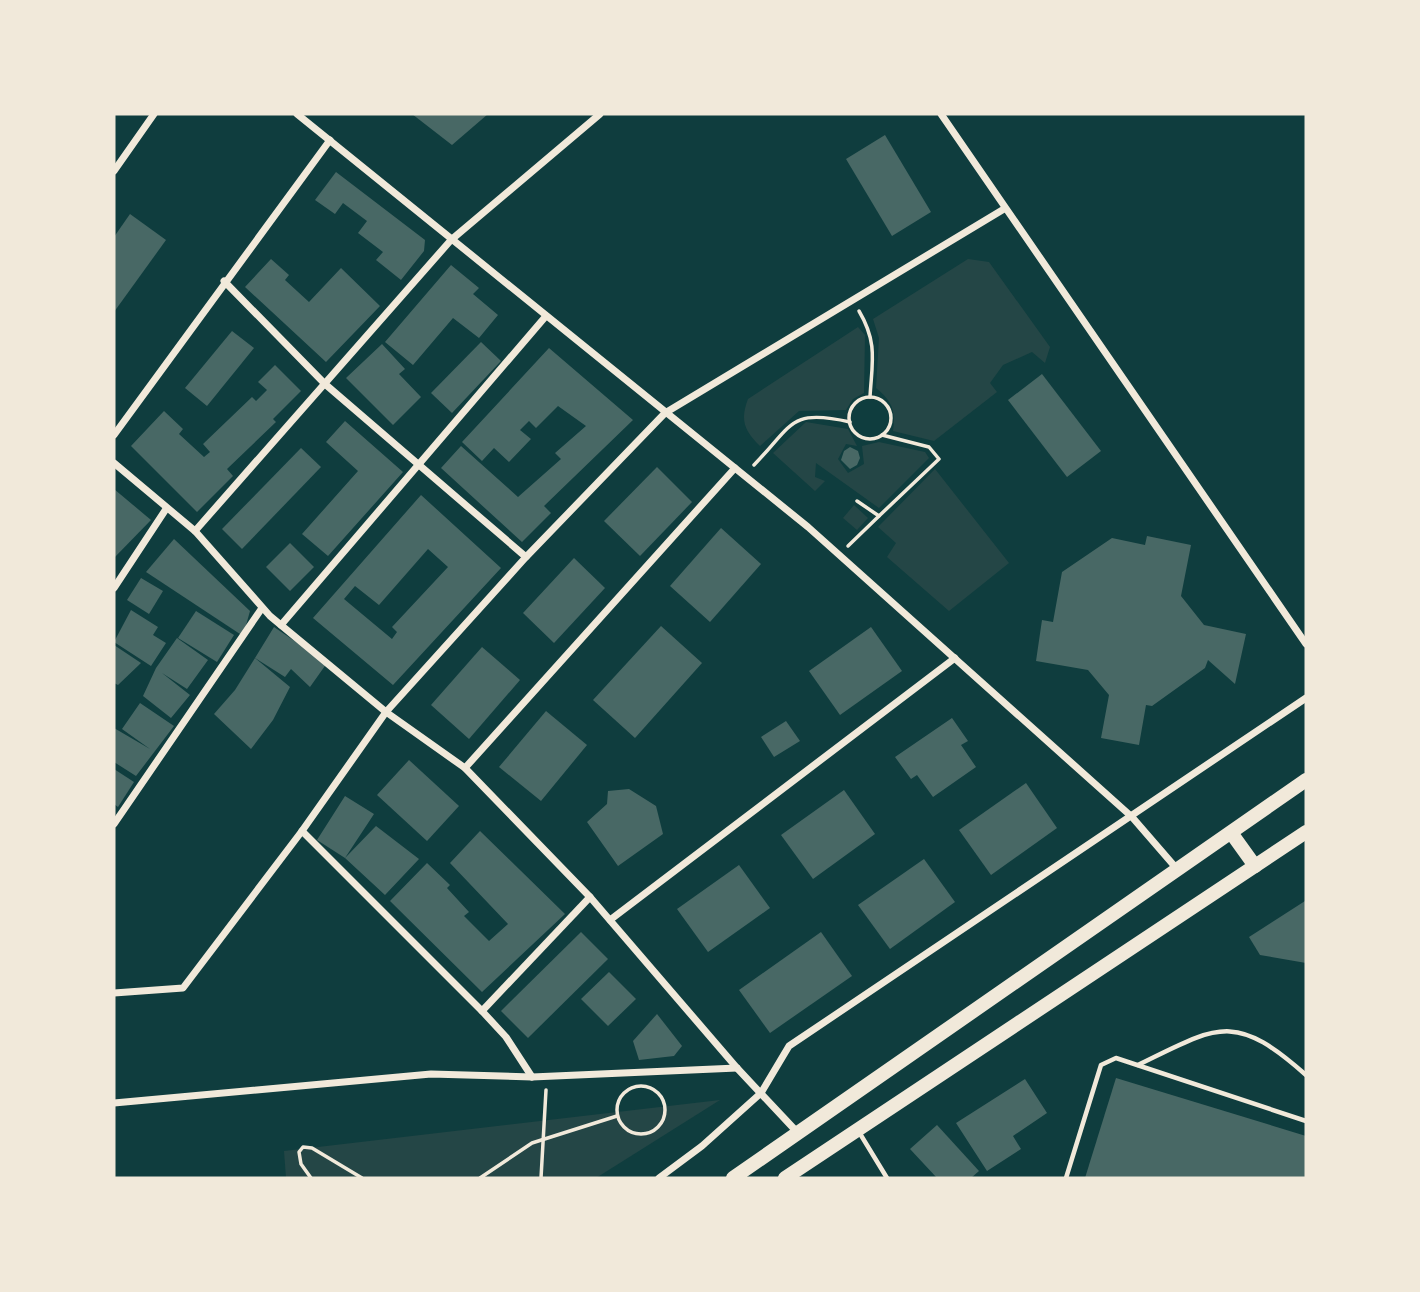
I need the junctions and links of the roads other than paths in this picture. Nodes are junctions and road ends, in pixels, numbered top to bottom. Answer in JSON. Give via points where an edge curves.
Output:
{"nodes":[{"id":1,"x":155,"y":114,"type":"edge"},
{"id":2,"x":297,"y":114,"type":"edge"},
{"id":3,"x":600,"y":114,"type":"edge"},
{"id":4,"x":941,"y":114,"type":"edge"},
{"id":5,"x":330,"y":140,"type":"junction"},
{"id":6,"x":114,"y":171,"type":"edge"},
{"id":7,"x":1004,"y":209,"type":"junction"},
{"id":8,"x":451,"y":240,"type":"junction"},
{"id":9,"x":223,"y":281,"type":"junction"},
{"id":10,"x":547,"y":316,"type":"junction"},
{"id":11,"x":325,"y":384,"type":"junction"},
{"id":12,"x":665,"y":413,"type":"junction"},
{"id":13,"x":114,"y":435,"type":"edge"},
{"id":14,"x":114,"y":463,"type":"edge"},
{"id":15,"x":420,"y":466,"type":"junction"},
{"id":16,"x":735,"y":468,"type":"junction"},
{"id":17,"x":166,"y":509,"type":"junction"},
{"id":18,"x":195,"y":531,"type":"junction"},
{"id":19,"x":526,"y":557,"type":"junction"},
{"id":20,"x":114,"y":587,"type":"edge"},
{"id":21,"x":262,"y":608,"type":"junction"},
{"id":22,"x":281,"y":625,"type":"junction"},
{"id":23,"x":1306,"y":644,"type":"edge"},
{"id":24,"x":955,"y":658,"type":"junction"},
{"id":25,"x":1306,"y":698,"type":"edge"},
{"id":26,"x":386,"y":712,"type":"junction"},
{"id":27,"x":465,"y":768,"type":"junction"},
{"id":28,"x":1306,"y":780,"type":"edge"},
{"id":29,"x":1132,"y":817,"type":"junction"},
{"id":30,"x":114,"y":824,"type":"edge"},
{"id":31,"x":302,"y":831,"type":"junction"},
{"id":32,"x":1306,"y":832,"type":"edge"},
{"id":33,"x":1232,"y":834,"type":"junction"},
{"id":34,"x":1255,"y":866,"type":"junction"},
{"id":35,"x":1178,"y":870,"type":"junction"},
{"id":36,"x":590,"y":897,"type":"junction"},
{"id":37,"x":610,"y":920,"type":"junction"},
{"id":38,"x":114,"y":993,"type":"edge"},
{"id":39,"x":482,"y":1010,"type":"junction"},
{"id":40,"x":1137,"y":1066,"type":"junction"},
{"id":41,"x":737,"y":1068,"type":"junction"},
{"id":42,"x":1306,"y":1075,"type":"edge"},
{"id":43,"x":532,"y":1077,"type":"junction"},
{"id":44,"x":761,"y":1093,"type":"junction"},
{"id":45,"x":114,"y":1103,"type":"edge"},
{"id":46,"x":1306,"y":1121,"type":"edge"},
{"id":47,"x":857,"y":1128,"type":"junction"},
{"id":48,"x":799,"y":1133,"type":"junction"},
{"id":49,"x":659,"y":1178,"type":"edge"},
{"id":50,"x":733,"y":1178,"type":"edge"},
{"id":51,"x":785,"y":1178,"type":"edge"},
{"id":52,"x":887,"y":1178,"type":"edge"},
{"id":53,"x":1066,"y":1178,"type":"edge"}],
"edges":[{"from":1,"to":6,"type":"street"},
{"from":2,"to":5,"type":"street"},
{"from":3,"to":8,"type":"street"},
{"from":4,"to":7,"type":"street"},
{"from":5,"to":8,"type":"street"},
{"from":5,"to":9,"type":"street"},
{"from":7,"to":12,"type":"street"},
{"from":7,"to":23,"type":"street"},
{"from":8,"to":10,"type":"street"},
{"from":8,"to":11,"type":"street"},
{"from":9,"to":11,"type":"street"},
{"from":9,"to":13,"type":"street"},
{"from":10,"to":12,"type":"street"},
{"from":10,"to":15,"type":"street"},
{"from":11,"to":15,"type":"street"},
{"from":11,"to":18,"type":"street"},
{"from":12,"to":16,"type":"street"},
{"from":12,"to":19,"type":"street"},
{"from":14,"to":17,"type":"street"},
{"from":15,"to":19,"type":"street"},
{"from":15,"to":22,"type":"street"},
{"from":16,"to":24,"type":"street"},
{"from":16,"to":27,"type":"street"},
{"from":17,"to":18,"type":"street"},
{"from":17,"to":20,"type":"street"},
{"from":18,"to":21,"type":"street"},
{"from":19,"to":26,"type":"street"},
{"from":21,"to":22,"type":"street"},
{"from":21,"to":30,"type":"street"},
{"from":22,"to":26,"type":"street"},
{"from":24,"to":29,"type":"street"},
{"from":24,"to":37,"type":"street"},
{"from":25,"to":29,"type":"street"},
{"from":26,"to":27,"type":"street"},
{"from":26,"to":31,"type":"street"},
{"from":27,"to":36,"type":"street"},
{"from":28,"to":33,"type":"main road"},
{"from":29,"to":35,"type":"street"},
{"from":29,"to":44,"type":"street","via":[[789,1046]]},
{"from":31,"to":38,"type":"street","via":[[183,988]]},
{"from":31,"to":39,"type":"street"},
{"from":32,"to":34,"type":"main road"},
{"from":33,"to":34,"type":"main road"},
{"from":33,"to":35,"type":"main road"},
{"from":34,"to":47,"type":"main road"},
{"from":35,"to":48,"type":"main road"},
{"from":36,"to":37,"type":"street"},
{"from":36,"to":39,"type":"street"},
{"from":37,"to":41,"type":"street"},
{"from":39,"to":43,"type":"street"},
{"from":40,"to":42,"type":"lane","via":[[1213,1032],[1234,1029],[1253,1035]]},
{"from":40,"to":46,"type":"lane"},
{"from":40,"to":53,"type":"lane","via":[[1116,1058],[1101,1065]]},
{"from":41,"to":43,"type":"street"},
{"from":41,"to":44,"type":"street"},
{"from":43,"to":45,"type":"street","via":[[431,1074]]},
{"from":44,"to":48,"type":"street"},
{"from":44,"to":49,"type":"street"},
{"from":47,"to":51,"type":"main road"},
{"from":47,"to":52,"type":"lane"},
{"from":48,"to":50,"type":"main road"}]}
